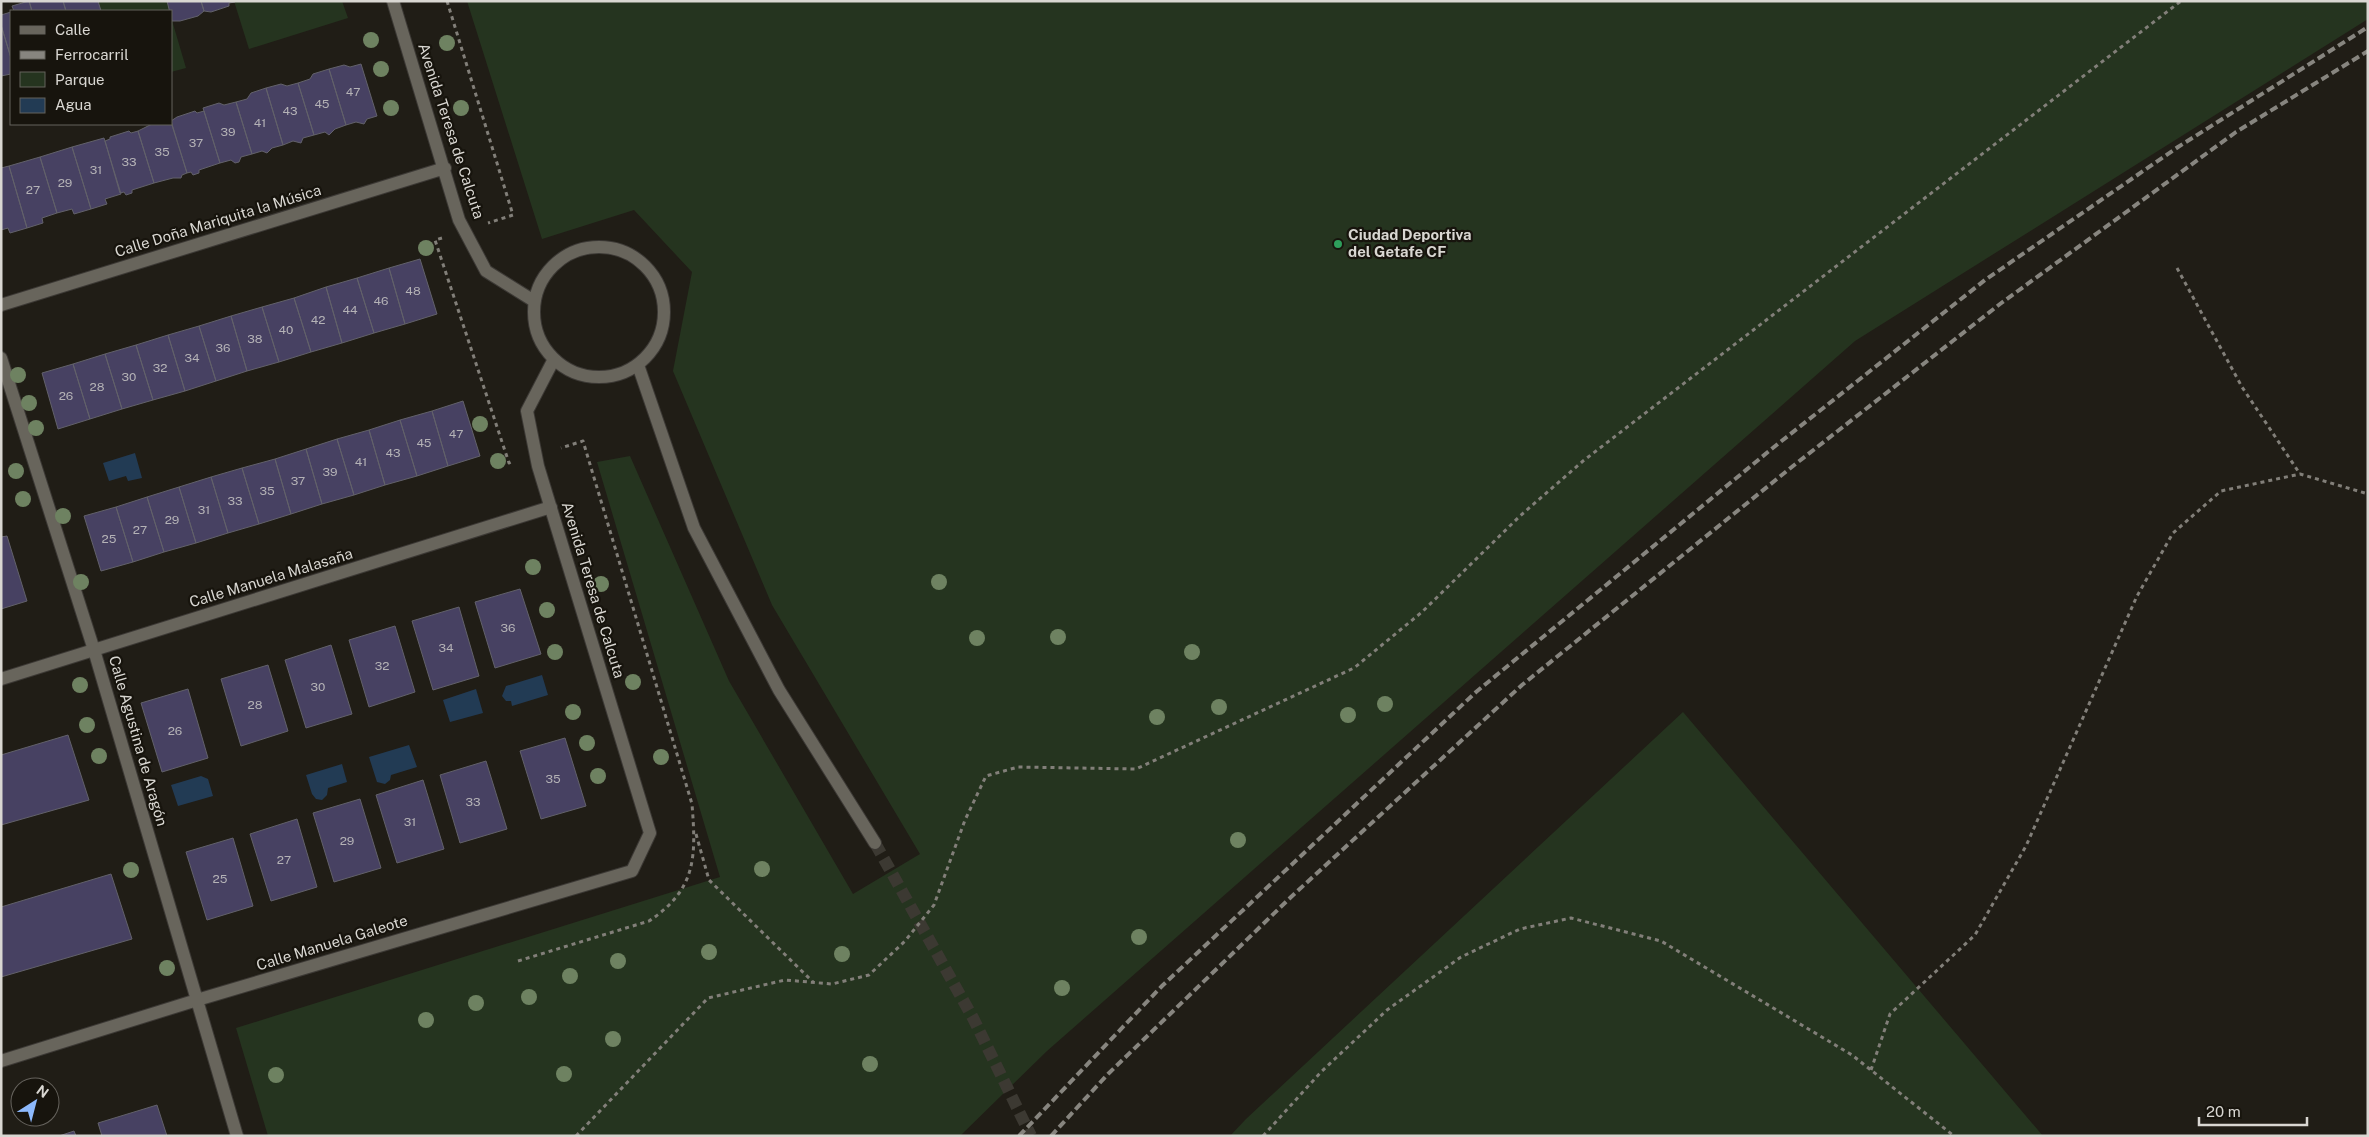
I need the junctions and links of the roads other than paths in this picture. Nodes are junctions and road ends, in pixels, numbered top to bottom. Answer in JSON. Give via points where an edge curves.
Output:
{"nodes":[{"id":1,"x":393,"y":1,"type":"edge"},
{"id":2,"x":445,"y":168,"type":"junction"},
{"id":3,"x":534,"y":301,"type":"junction"},
{"id":4,"x":1,"y":305,"type":"edge"},
{"id":5,"x":1,"y":358,"type":"edge"},
{"id":6,"x":554,"y":359,"type":"junction"},
{"id":7,"x":638,"y":365,"type":"junction"},
{"id":8,"x":550,"y":508,"type":"junction"},
{"id":9,"x":94,"y":650,"type":"junction"},
{"id":10,"x":1,"y":679,"type":"edge"},
{"id":11,"x":650,"y":833,"type":"joint"},
{"id":12,"x":875,"y":843,"type":"tunnel mouth"},
{"id":13,"x":197,"y":1000,"type":"junction"},
{"id":14,"x":1,"y":1061,"type":"edge"},
{"id":15,"x":237,"y":1136,"type":"edge"}],
"edges":[{"from":1,"to":2,"type":"street","name":"Avenida Teresa de Calcuta"},
{"from":2,"to":3,"type":"street","name":"Avenida Teresa de Calcuta","via":[[459,220],[486,271]]},
{"from":2,"to":4,"type":"street","name":"Calle Doña Mariquita la Música"},
{"from":3,"to":6,"type":"street","via":[[534,322],[541,342]]},
{"from":3,"to":7,"type":"street","via":[[541,281],[554,263],[572,252],[592,246],[614,247],[634,256],[650,270],[661,288],[666,310],[662,331],[653,351]]},
{"from":5,"to":9,"type":"street","name":"Calle Agustina de Aragón"},
{"from":6,"to":7,"type":"street","via":[[572,372],[594,377],[617,375]]},
{"from":6,"to":8,"type":"street","name":"Avenida Teresa de Calcuta","via":[[527,411]]},
{"from":7,"to":12,"type":"street","via":[[694,528],[779,690]]},
{"from":8,"to":9,"type":"street","name":"Calle Manuela Malasaña"},
{"from":8,"to":11,"type":"street","name":"Avenida Teresa de Calcuta"},
{"from":9,"to":10,"type":"street","name":"Calle Manuela Malasaña"},
{"from":9,"to":13,"type":"street","name":"Calle Agustina de Aragón"},
{"from":11,"to":13,"type":"street","name":"Calle Manuela Galeote","via":[[632,871]]},
{"from":13,"to":14,"type":"street","name":"Calle Manuela Galeote"},
{"from":13,"to":15,"type":"street","name":"Calle Agustina de Aragón"}]}
